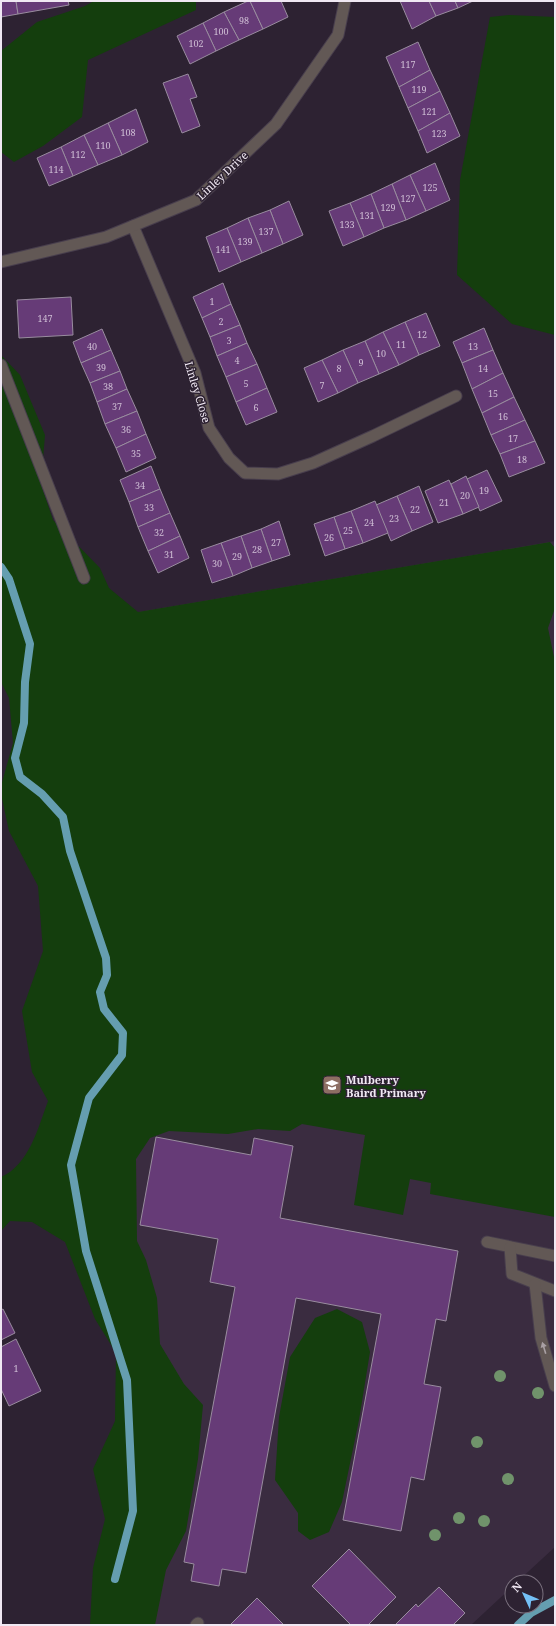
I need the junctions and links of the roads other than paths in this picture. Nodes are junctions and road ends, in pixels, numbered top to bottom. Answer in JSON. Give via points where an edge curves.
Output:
{"nodes":[{"id":1,"x":345,"y":1,"type":"edge"},
{"id":2,"x":133,"y":226,"type":"junction"},
{"id":3,"x":1,"y":262,"type":"edge"},
{"id":4,"x":1,"y":365,"type":"edge"},
{"id":5,"x":456,"y":396,"type":"dead end"},
{"id":6,"x":84,"y":578,"type":"dead end"},
{"id":7,"x":488,"y":1242,"type":"dead end"},
{"id":8,"x":510,"y":1247,"type":"junction"},
{"id":9,"x":555,"y":1256,"type":"edge"},
{"id":10,"x":535,"y":1284,"type":"junction"},
{"id":11,"x":555,"y":1291,"type":"edge"},
{"id":12,"x":555,"y":1386,"type":"edge"}],
"edges":[{"from":1,"to":2,"type":"street","name":"Linley Drive","via":[[338,35],[276,124],[196,200]]},
{"from":2,"to":3,"type":"street","name":"Linley Drive","via":[[106,237]]},
{"from":2,"to":5,"type":"street","name":"Linley Close","via":[[194,373],[209,428],[229,458],[245,473],[278,474],[313,463]]},
{"from":4,"to":6,"type":"street"},
{"from":7,"to":8,"type":"street"},
{"from":8,"to":9,"type":"street"},
{"from":8,"to":10,"type":"street","via":[[512,1274]]},
{"from":10,"to":11,"type":"street"},
{"from":12,"to":10,"type":"street","one_way":true,"via":[[541,1338]]}]}
